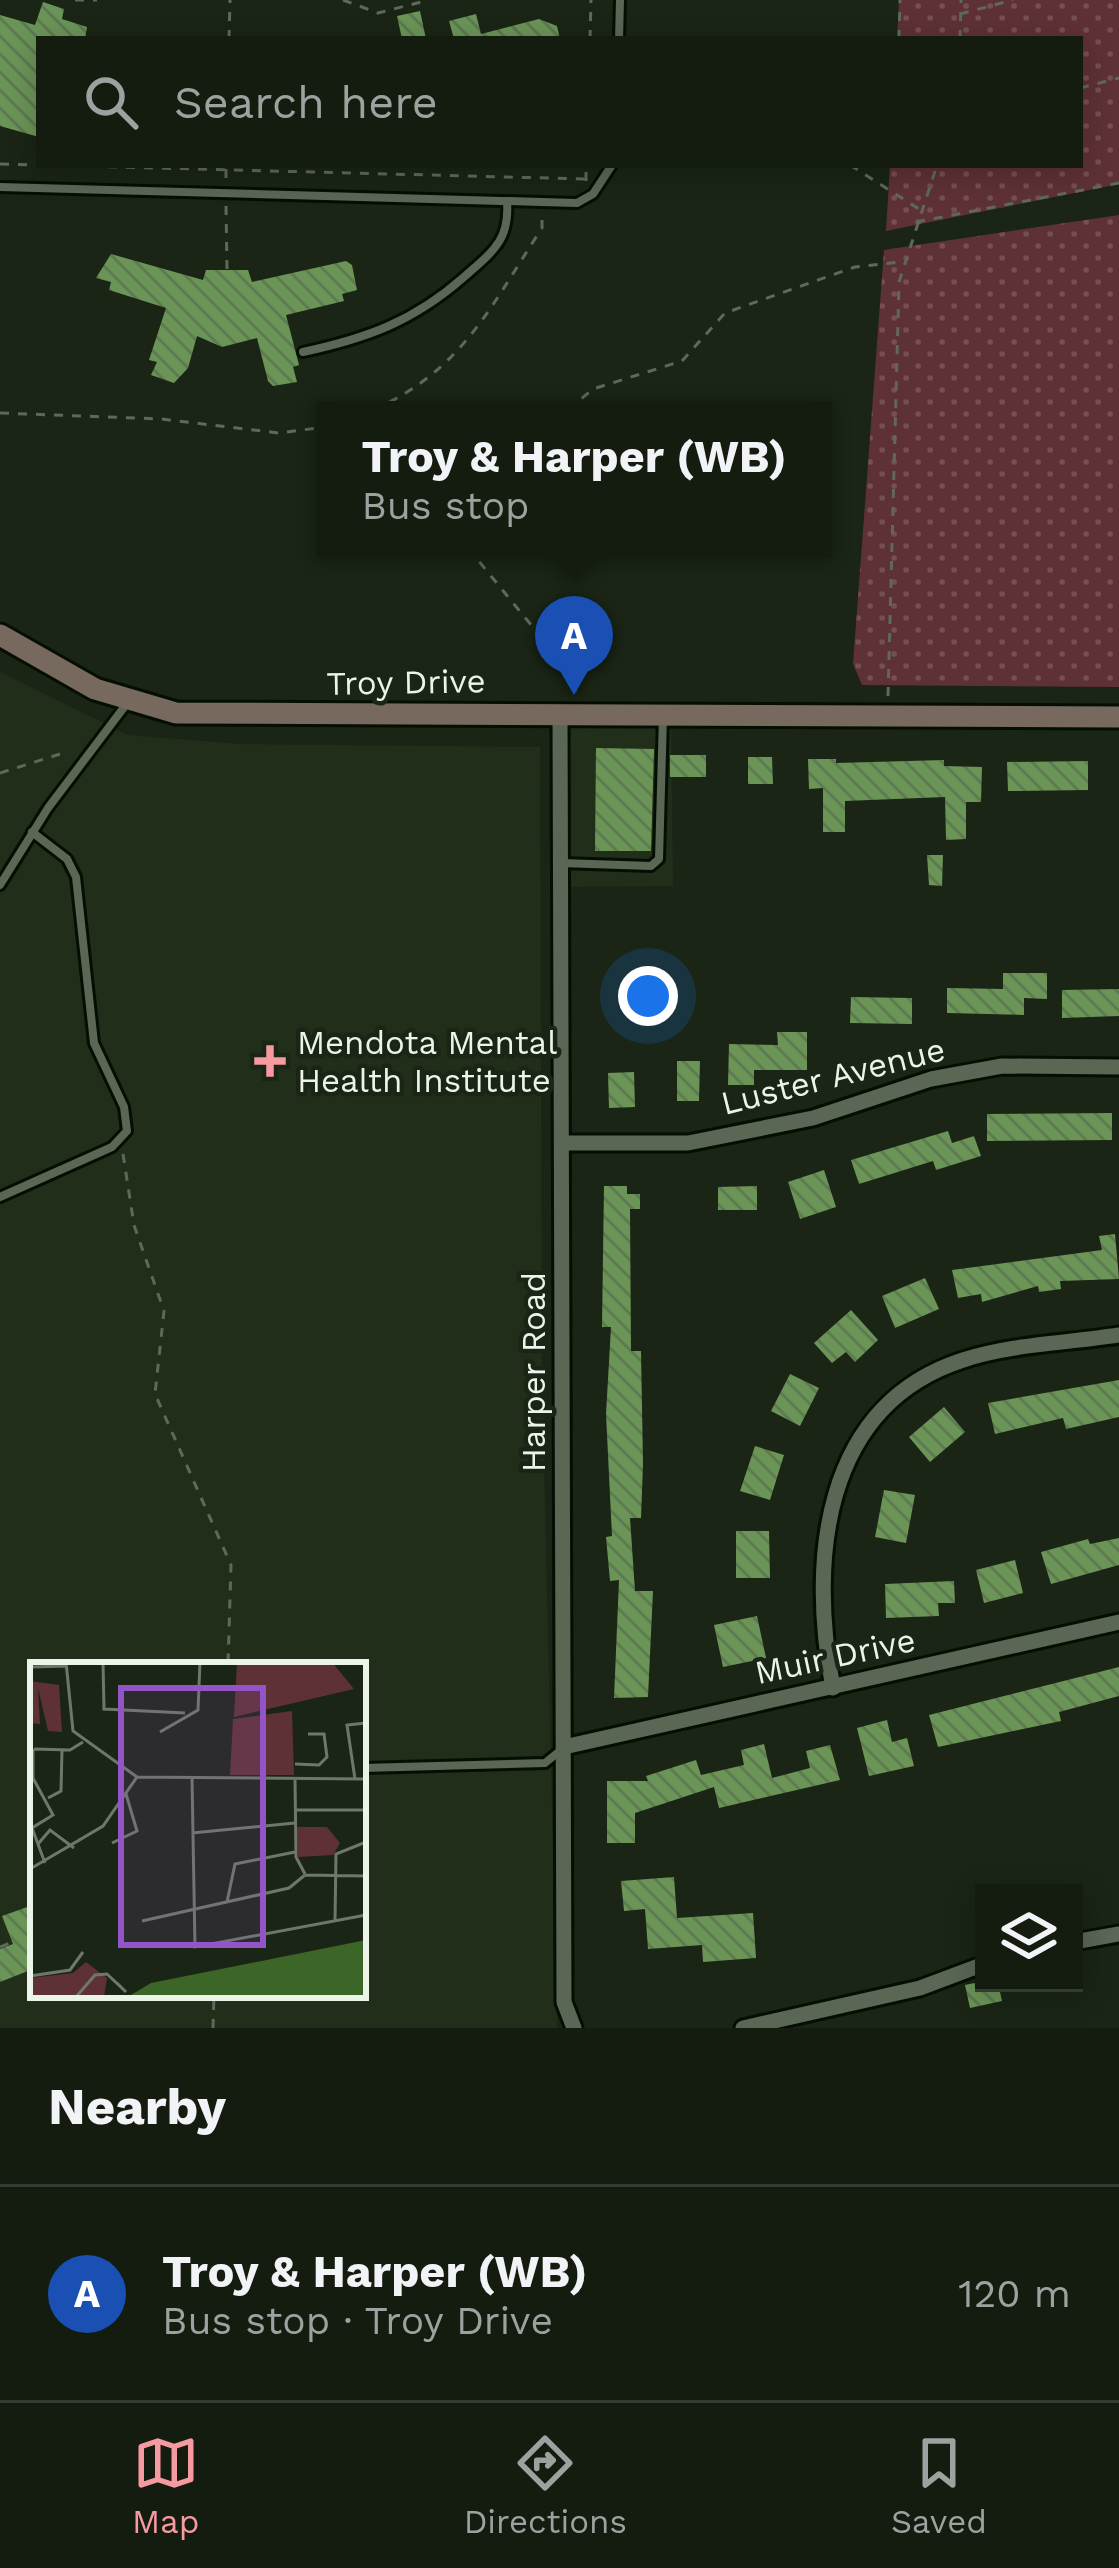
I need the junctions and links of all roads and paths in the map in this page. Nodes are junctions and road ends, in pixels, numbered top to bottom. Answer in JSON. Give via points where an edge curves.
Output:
{"nodes":[{"id":1,"x":75,"y":0,"type":"edge"},
{"id":2,"x":97,"y":0,"type":"edge"},
{"id":3,"x":230,"y":0,"type":"edge"},
{"id":4,"x":343,"y":0,"type":"edge"},
{"id":5,"x":429,"y":0,"type":"edge"},
{"id":6,"x":591,"y":0,"type":"edge"},
{"id":7,"x":620,"y":0,"type":"edge"},
{"id":8,"x":900,"y":0,"type":"edge"},
{"id":9,"x":961,"y":0,"type":"edge"},
{"id":10,"x":1013,"y":0,"type":"edge"},
{"id":11,"x":960,"y":14,"type":"junction"},
{"id":12,"x":229,"y":36,"type":"edge"},
{"id":13,"x":590,"y":36,"type":"edge"},
{"id":14,"x":619,"y":36,"type":"edge"},
{"id":15,"x":899,"y":36,"type":"edge"},
{"id":16,"x":959,"y":36,"type":"edge"},
{"id":17,"x":1119,"y":78,"type":"edge"},
{"id":18,"x":1083,"y":87,"type":"edge"},
{"id":19,"x":0,"y":164,"type":"edge"},
{"id":20,"x":36,"y":165,"type":"edge"},
{"id":21,"x":226,"y":168,"type":"edge"},
{"id":22,"x":586,"y":168,"type":"edge"},
{"id":23,"x":610,"y":168,"type":"edge"},
{"id":24,"x":855,"y":168,"type":"edge"},
{"id":25,"x":936,"y":168,"type":"edge"},
{"id":26,"x":1119,"y":183,"type":"edge"},
{"id":27,"x":0,"y":187,"type":"edge"},
{"id":28,"x":226,"y":194,"type":"junction"},
{"id":29,"x":507,"y":201,"type":"junction"},
{"id":30,"x":543,"y":202,"type":"junction"},
{"id":31,"x":920,"y":210,"type":"junction"},
{"id":32,"x":916,"y":222,"type":"junction"},
{"id":33,"x":903,"y":261,"type":"junction"},
{"id":34,"x":227,"y":270,"type":"dead end"},
{"id":35,"x":303,"y":352,"type":"dead end"},
{"id":36,"x":391,"y":401,"type":"edge"},
{"id":37,"x":579,"y":401,"type":"edge"},
{"id":38,"x":0,"y":413,"type":"edge"},
{"id":39,"x":316,"y":429,"type":"edge"},
{"id":40,"x":475,"y":557,"type":"edge"},
{"id":41,"x":0,"y":635,"type":"edge"},
{"id":42,"x":576,"y":692,"type":"dead end"},
{"id":43,"x":128,"y":702,"type":"junction"},
{"id":44,"x":560,"y":714,"type":"junction"},
{"id":45,"x":663,"y":714,"type":"junction"},
{"id":46,"x":887,"y":716,"type":"junction"},
{"id":47,"x":1119,"y":717,"type":"edge"},
{"id":48,"x":60,"y":754,"type":"dead end"},
{"id":49,"x":0,"y":772,"type":"edge"},
{"id":50,"x":32,"y":832,"type":"junction"},
{"id":51,"x":560,"y":863,"type":"junction"},
{"id":52,"x":0,"y":885,"type":"edge"},
{"id":53,"x":1119,"y":1067,"type":"edge"},
{"id":54,"x":122,"y":1141,"type":"junction"},
{"id":55,"x":562,"y":1143,"type":"junction"},
{"id":56,"x":0,"y":1197,"type":"edge"},
{"id":57,"x":1119,"y":1335,"type":"edge"},
{"id":58,"x":1119,"y":1622,"type":"edge"},
{"id":59,"x":228,"y":1662,"type":"edge"},
{"id":60,"x":832,"y":1688,"type":"junction"},
{"id":61,"x":564,"y":1747,"type":"junction"},
{"id":62,"x":366,"y":1768,"type":"edge"},
{"id":63,"x":1119,"y":1934,"type":"edge"},
{"id":64,"x":1083,"y":1940,"type":"edge"},
{"id":65,"x":10,"y":1943,"type":"dead end"},
{"id":66,"x":0,"y":1947,"type":"edge"},
{"id":67,"x":975,"y":1967,"type":"edge"},
{"id":68,"x":214,"y":1998,"type":"edge"},
{"id":69,"x":213,"y":2028,"type":"edge"},
{"id":70,"x":574,"y":2028,"type":"edge"},
{"id":71,"x":743,"y":2028,"type":"edge"}],
"edges":[{"from":1,"to":2,"type":"path"},
{"from":3,"to":12,"type":"path"},
{"from":4,"to":5,"type":"path","via":[[378,13]]},
{"from":6,"to":13,"type":"path"},
{"from":7,"to":14,"type":"lane"},
{"from":8,"to":15,"type":"path"},
{"from":9,"to":11,"type":"path"},
{"from":10,"to":11,"type":"path"},
{"from":11,"to":16,"type":"path"},
{"from":17,"to":18,"type":"path"},
{"from":19,"to":20,"type":"path"},
{"from":21,"to":22,"type":"path","via":[[585,179]]},
{"from":21,"to":28,"type":"path"},
{"from":23,"to":30,"type":"lane","via":[[578,203]]},
{"from":24,"to":31,"type":"path"},
{"from":25,"to":31,"type":"path"},
{"from":26,"to":32,"type":"path"},
{"from":27,"to":28,"type":"lane"},
{"from":28,"to":29,"type":"lane"},
{"from":28,"to":34,"type":"path"},
{"from":29,"to":30,"type":"lane"},
{"from":29,"to":35,"type":"lane","via":[[500,245],[436,302],[376,334]]},
{"from":30,"to":36,"type":"path","via":[[542,228],[449,363]]},
{"from":31,"to":32,"type":"path"},
{"from":32,"to":33,"type":"path"},
{"from":33,"to":37,"type":"path","via":[[855,267],[725,313],[682,361],[593,389]]},
{"from":33,"to":46,"type":"path"},
{"from":38,"to":39,"type":"path"},
{"from":40,"to":42,"type":"path","via":[[560,659]]},
{"from":41,"to":43,"type":"street","name":"Troy Drive","via":[[61,674]]},
{"from":43,"to":44,"type":"street","name":"Troy Drive","via":[[252,717]]},
{"from":43,"to":50,"type":"lane"},
{"from":44,"to":45,"type":"street","name":"Troy Drive"},
{"from":44,"to":51,"type":"street","name":"Harper Road"},
{"from":45,"to":46,"type":"street","name":"Troy Drive"},
{"from":45,"to":51,"type":"lane","via":[[659,859],[650,866]]},
{"from":46,"to":47,"type":"street","name":"Troy Drive"},
{"from":48,"to":49,"type":"path"},
{"from":50,"to":52,"type":"lane"},
{"from":50,"to":54,"type":"lane","via":[[67,859],[76,877],[94,1043],[124,1107]]},
{"from":51,"to":55,"type":"street","name":"Harper Road"},
{"from":53,"to":55,"type":"street","name":"Luster Avenue","via":[[1002,1066],[688,1143]]},
{"from":54,"to":56,"type":"lane"},
{"from":54,"to":59,"type":"path","via":[[134,1225],[164,1311],[155,1394],[231,1565]]},
{"from":55,"to":61,"type":"street","name":"Harper Road"},
{"from":57,"to":60,"type":"street","via":[[967,1359],[929,1374],[875,1416],[842,1466],[826,1528],[824,1640]]},
{"from":58,"to":60,"type":"street","name":"Muir Drive"},
{"from":60,"to":61,"type":"street","name":"Muir Drive"},
{"from":61,"to":62,"type":"lane","via":[[545,1762]]},
{"from":61,"to":70,"type":"street","name":"Harper Road","via":[[564,2002]]},
{"from":63,"to":64,"type":"street"},
{"from":65,"to":66,"type":"path"},
{"from":67,"to":71,"type":"street","via":[[920,1988]]},
{"from":68,"to":69,"type":"path"}]}
